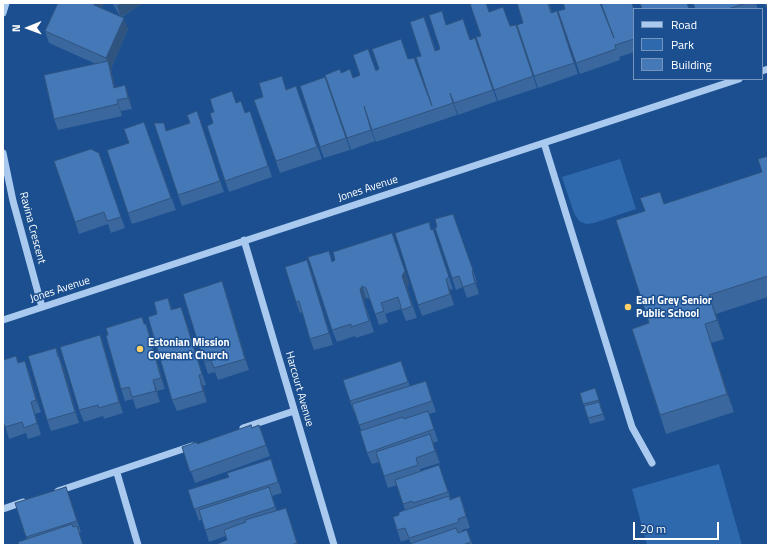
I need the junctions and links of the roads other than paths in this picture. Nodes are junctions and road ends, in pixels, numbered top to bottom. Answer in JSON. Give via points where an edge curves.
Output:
{"nodes":[{"id":1,"x":6,"y":3,"type":"edge"},
{"id":2,"x":3,"y":13,"type":"edge"},
{"id":3,"x":736,"y":80,"type":"edge"},
{"id":4,"x":544,"y":143,"type":"junction"},
{"id":5,"x":3,"y":154,"type":"edge"},
{"id":6,"x":244,"y":240,"type":"junction"},
{"id":7,"x":42,"y":308,"type":"junction"},
{"id":8,"x":3,"y":320,"type":"edge"},
{"id":9,"x":294,"y":411,"type":"junction"},
{"id":10,"x":238,"y":430,"type":"edge"},
{"id":11,"x":200,"y":444,"type":"edge"},
{"id":12,"x":652,"y":463,"type":"dead end"},
{"id":13,"x":117,"y":473,"type":"junction"},
{"id":14,"x":48,"y":494,"type":"edge"},
{"id":15,"x":33,"y":499,"type":"edge"},
{"id":16,"x":3,"y":509,"type":"edge"},
{"id":17,"x":138,"y":545,"type":"edge"},
{"id":18,"x":334,"y":545,"type":"edge"}],
"edges":[{"from":1,"to":2,"type":"street"},
{"from":3,"to":4,"type":"street","name":"Jones Avenue"},
{"from":4,"to":6,"type":"street","name":"Jones Avenue"},
{"from":4,"to":12,"type":"street","via":[[632,427]]},
{"from":5,"to":7,"type":"street","name":"Ravina Crescent"},
{"from":6,"to":7,"type":"street","name":"Jones Avenue"},
{"from":6,"to":9,"type":"street","name":"Harcourt Avenue"},
{"from":7,"to":8,"type":"street","name":"Jones Avenue"},
{"from":9,"to":10,"type":"street"},
{"from":9,"to":18,"type":"street","name":"Harcourt Avenue"},
{"from":11,"to":13,"type":"street"},
{"from":13,"to":14,"type":"street"},
{"from":13,"to":17,"type":"street"},
{"from":15,"to":16,"type":"street"}]}
